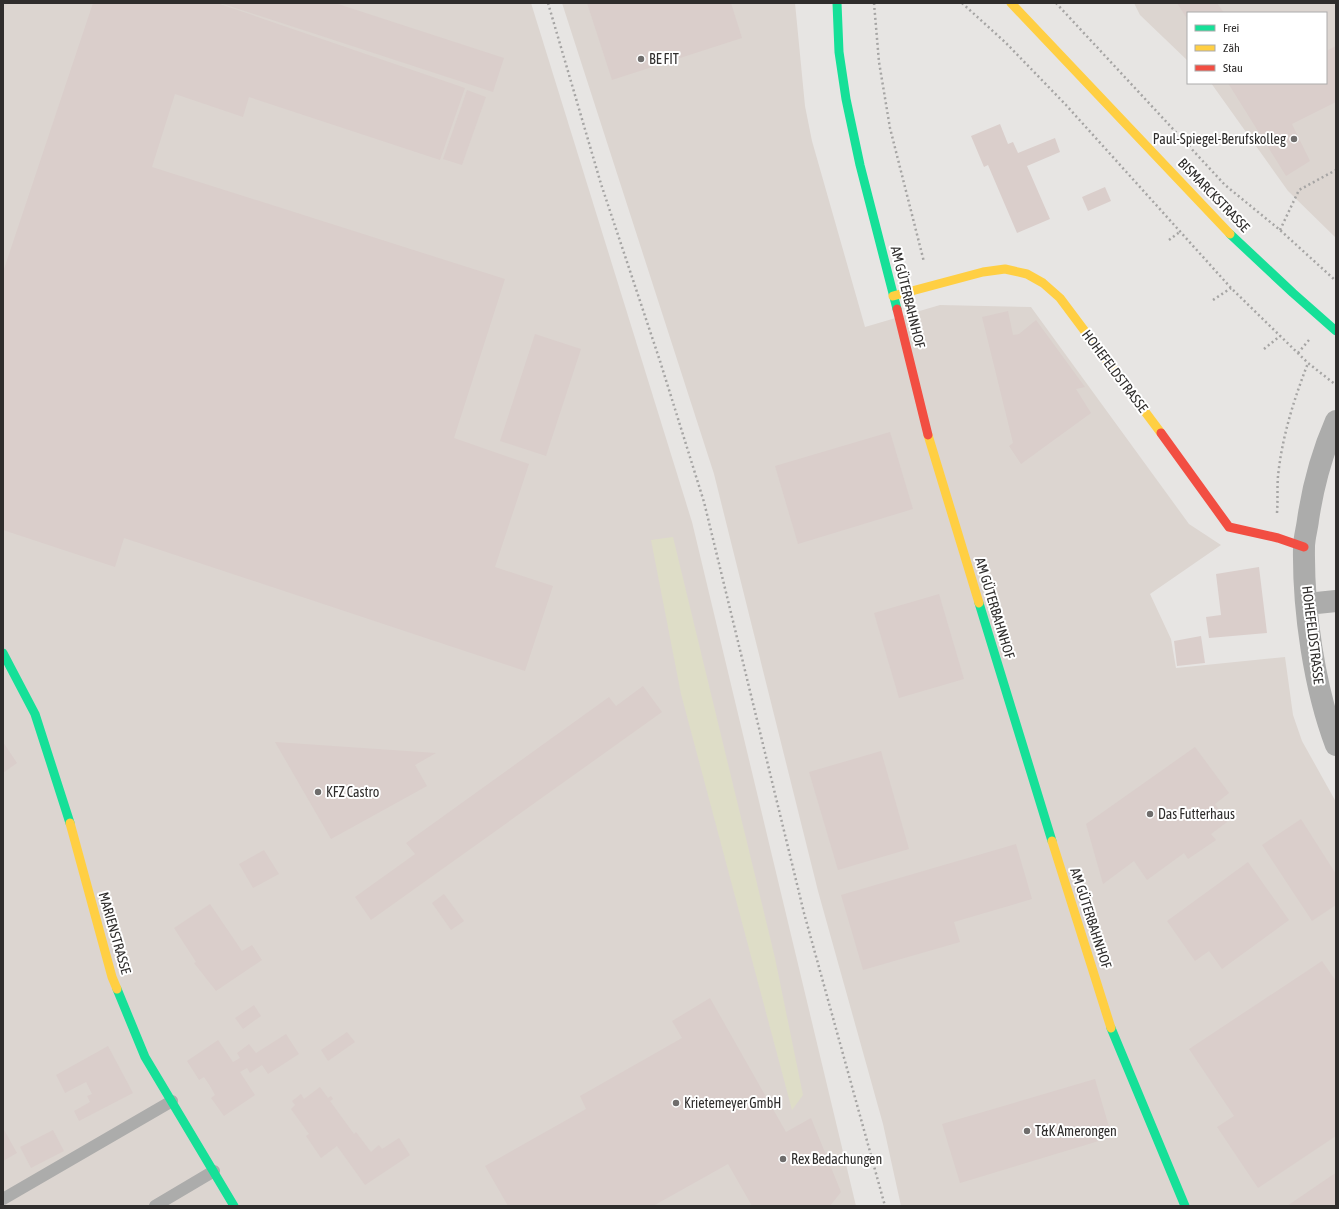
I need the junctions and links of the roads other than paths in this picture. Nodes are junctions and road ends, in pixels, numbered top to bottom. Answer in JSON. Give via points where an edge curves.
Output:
{"nodes":[{"id":1,"x":837,"y":3,"type":"edge"},
{"id":2,"x":1011,"y":3,"type":"edge"},
{"id":3,"x":893,"y":296,"type":"junction"},
{"id":4,"x":1336,"y":331,"type":"edge"},
{"id":5,"x":1336,"y":421,"type":"edge"},
{"id":6,"x":1304,"y":546,"type":"junction"},
{"id":7,"x":1336,"y":601,"type":"edge"},
{"id":8,"x":1307,"y":604,"type":"junction"},
{"id":9,"x":3,"y":654,"type":"edge"},
{"id":10,"x":1336,"y":745,"type":"edge"},
{"id":11,"x":172,"y":1101,"type":"junction"},
{"id":12,"x":214,"y":1171,"type":"junction"},
{"id":13,"x":3,"y":1199,"type":"edge"},
{"id":14,"x":156,"y":1206,"type":"edge"},
{"id":15,"x":234,"y":1206,"type":"edge"},
{"id":16,"x":1185,"y":1206,"type":"edge"}],
"edges":[{"from":1,"to":3,"type":"street","name":"AM GÜTERBAHNHOF","via":[[839,52],[846,99]]},
{"from":2,"to":4,"type":"street","name":"BISMARCKSTRASSE","via":[[1220,224]]},
{"from":3,"to":6,"type":"street","name":"HOHEFELDSTRASSE","via":[[983,272],[1005,269],[1027,274],[1043,282],[1060,298],[1113,367],[1229,527]]},
{"from":3,"to":16,"type":"street","name":"AM GÜTERBAHNHOF","via":[[928,437],[950,511],[1112,1029]]},
{"from":5,"to":6,"type":"street","name":"HOHEFELDSTRASSE","via":[[1314,484]]},
{"from":6,"to":8,"type":"street","name":"HOHEFELDSTRASSE"},
{"from":7,"to":8,"type":"street"},
{"from":8,"to":10,"type":"street","name":"HOHEFELDSTRASSE","via":[[1319,688]]},
{"from":9,"to":11,"type":"street","name":"MARIENSTRASSE","via":[[36,714],[66,809],[112,977],[145,1057]]},
{"from":11,"to":12,"type":"street","name":"MARIENSTRASSE"},
{"from":11,"to":13,"type":"lane"},
{"from":12,"to":14,"type":"lane"},
{"from":12,"to":15,"type":"street","name":"MARIENSTRASSE"}]}
